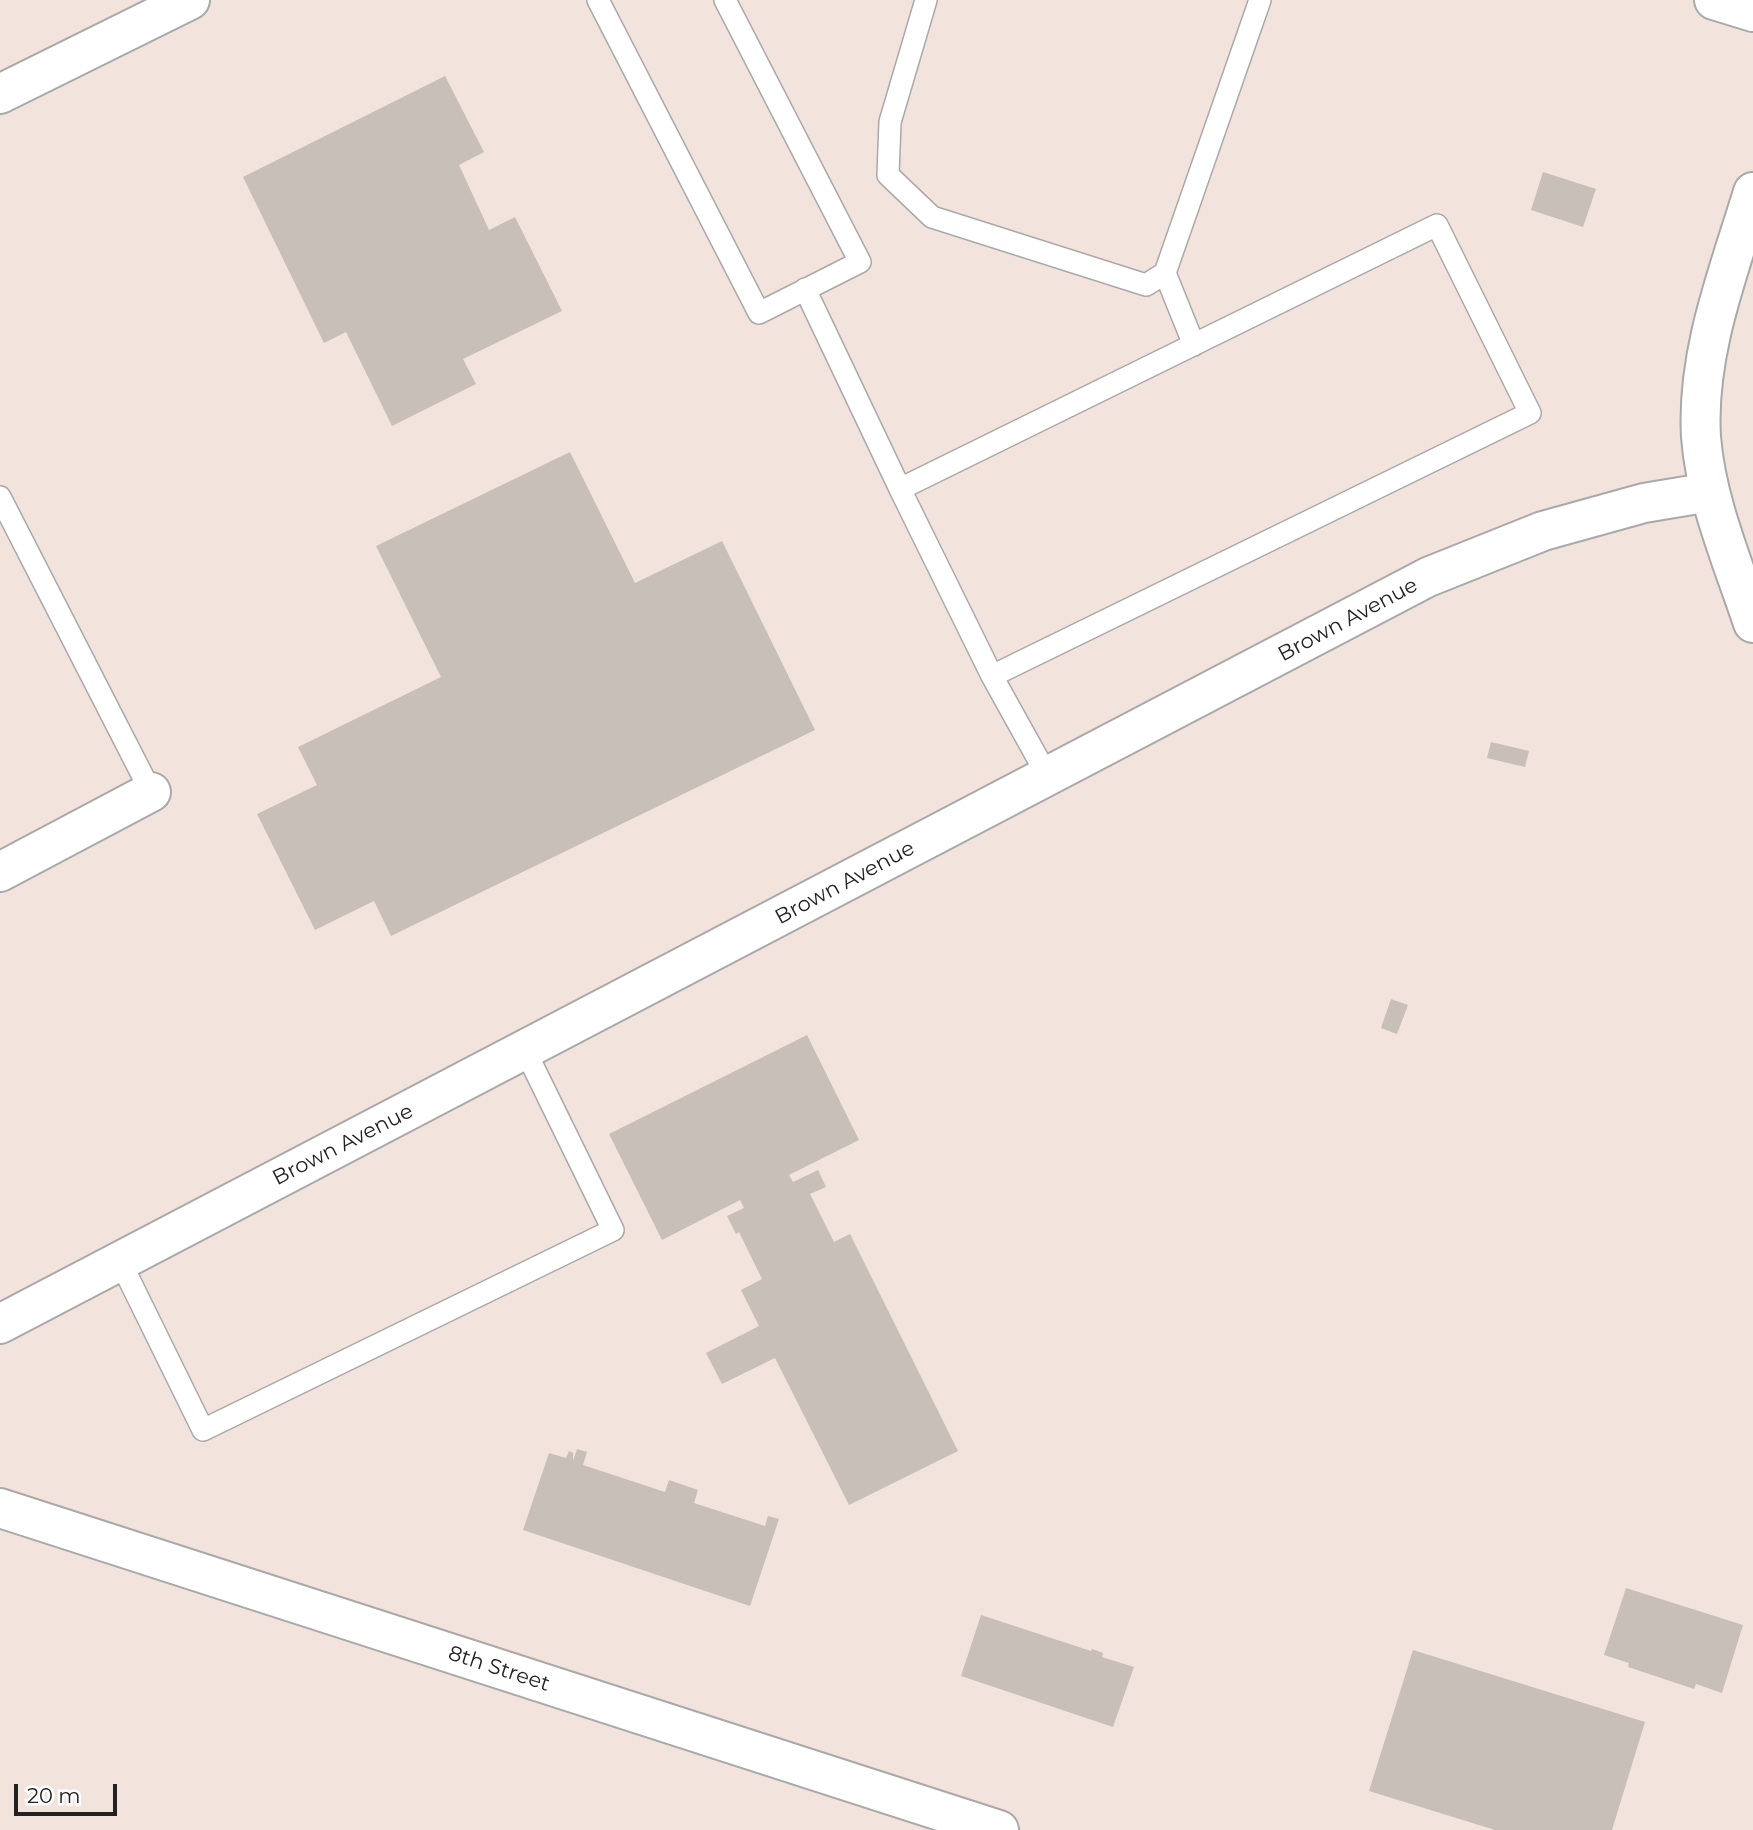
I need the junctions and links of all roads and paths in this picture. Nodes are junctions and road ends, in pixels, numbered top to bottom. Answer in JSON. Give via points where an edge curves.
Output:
{"nodes":[{"id":1,"x":190,"y":0,"type":"edge"},
{"id":2,"x":598,"y":0,"type":"edge"},
{"id":3,"x":726,"y":0,"type":"edge"},
{"id":4,"x":926,"y":0,"type":"edge"},
{"id":5,"x":1259,"y":0,"type":"edge"},
{"id":6,"x":1714,"y":0,"type":"edge"},
{"id":7,"x":1753,"y":12,"type":"edge"},
{"id":8,"x":0,"y":94,"type":"edge"},
{"id":9,"x":1753,"y":192,"type":"edge"},
{"id":10,"x":1165,"y":273,"type":"junction"},
{"id":11,"x":805,"y":289,"type":"junction"},
{"id":12,"x":1194,"y":345,"type":"junction"},
{"id":13,"x":900,"y":489,"type":"junction"},
{"id":14,"x":1710,"y":492,"type":"junction"},
{"id":15,"x":0,"y":497,"type":"edge"},
{"id":16,"x":1753,"y":623,"type":"edge"},
{"id":17,"x":992,"y":676,"type":"junction"},
{"id":18,"x":1048,"y":777,"type":"junction"},
{"id":19,"x":151,"y":792,"type":"joint"},
{"id":20,"x":0,"y":872,"type":"edge"},
{"id":21,"x":525,"y":1050,"type":"junction"},
{"id":22,"x":120,"y":1261,"type":"junction"},
{"id":23,"x":0,"y":1324,"type":"edge"},
{"id":24,"x":0,"y":1508,"type":"edge"},
{"id":25,"x":999,"y":1830,"type":"edge"}],
"edges":[{"from":1,"to":8,"type":"street"},
{"from":2,"to":11,"type":"lane","via":[[759,313]]},
{"from":3,"to":11,"type":"lane","via":[[860,262]]},
{"from":4,"to":10,"type":"lane","via":[[890,122],[888,176],[932,217],[1146,285]]},
{"from":5,"to":10,"type":"lane"},
{"from":6,"to":7,"type":"street"},
{"from":9,"to":14,"type":"street","via":[[1704,366],[1701,437]]},
{"from":10,"to":12,"type":"lane"},
{"from":11,"to":13,"type":"lane"},
{"from":12,"to":13,"type":"lane"},
{"from":12,"to":17,"type":"lane","via":[[1437,225],[1530,413]]},
{"from":13,"to":17,"type":"lane"},
{"from":14,"to":16,"type":"street"},
{"from":14,"to":18,"type":"street","name":"Brown Avenue","via":[[1644,503],[1544,531],[1428,578]]},
{"from":15,"to":19,"type":"lane"},
{"from":17,"to":18,"type":"lane"},
{"from":18,"to":21,"type":"street","name":"Brown Avenue"},
{"from":19,"to":20,"type":"street"},
{"from":21,"to":22,"type":"street","name":"Brown Avenue"},
{"from":21,"to":22,"type":"lane","via":[[613,1230],[203,1430]]},
{"from":22,"to":23,"type":"street","name":"Brown Avenue"},
{"from":24,"to":25,"type":"street","name":"8th Street"}]}
